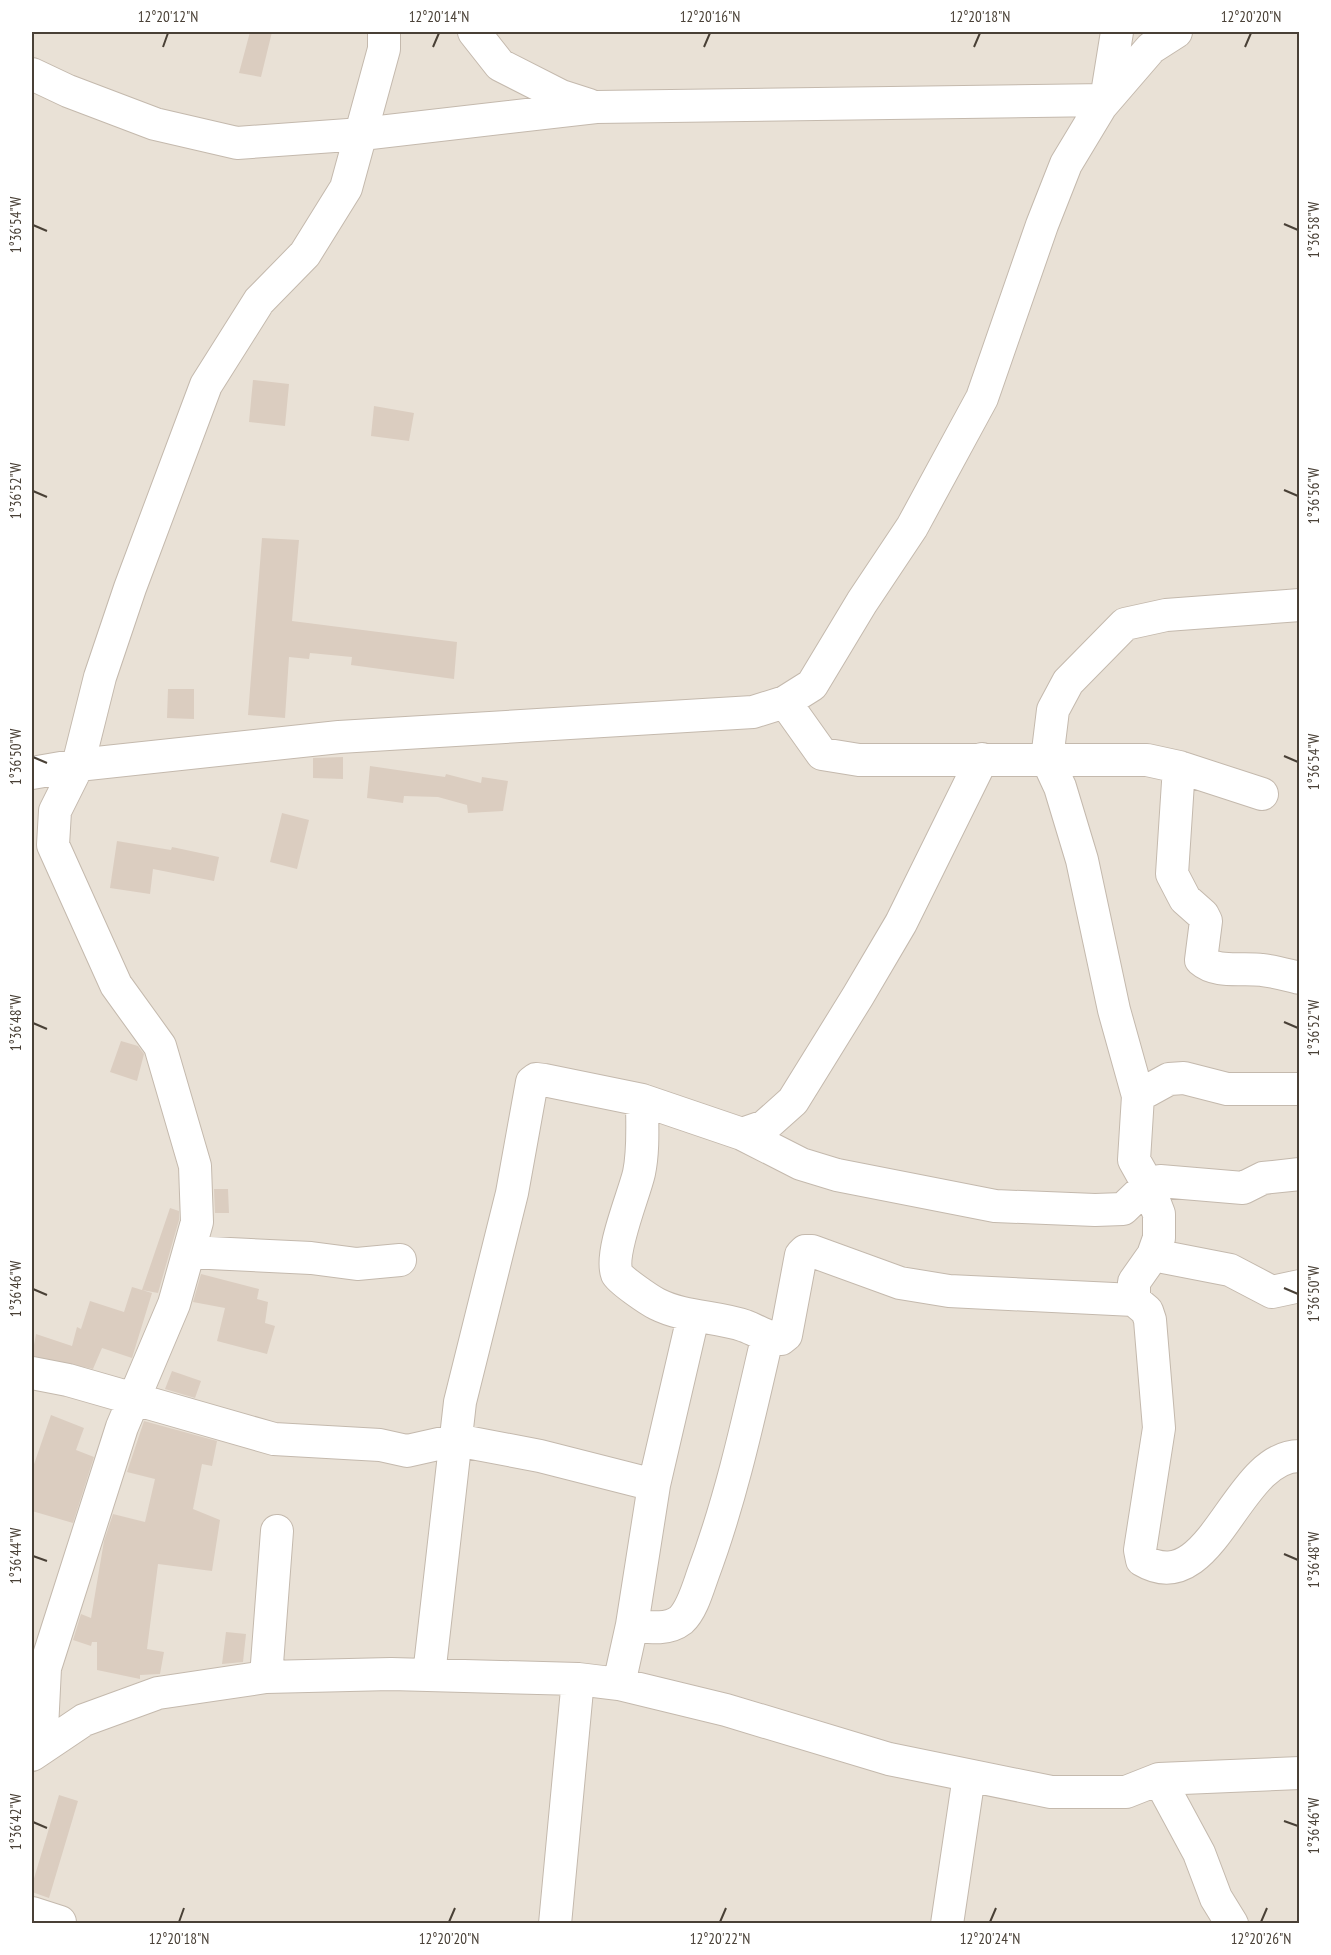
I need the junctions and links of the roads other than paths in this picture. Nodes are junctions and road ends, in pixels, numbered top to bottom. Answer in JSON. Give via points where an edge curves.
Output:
{"nodes":[{"id":1,"x":384,"y":32,"type":"edge"},
{"id":2,"x":474,"y":32,"type":"edge"},
{"id":3,"x":1117,"y":32,"type":"edge"},
{"id":4,"x":1176,"y":32,"type":"edge"},
{"id":5,"x":32,"y":74,"type":"edge"},
{"id":6,"x":1106,"y":100,"type":"junction"},
{"id":7,"x":596,"y":107,"type":"junction"},
{"id":8,"x":362,"y":134,"type":"junction"},
{"id":9,"x":1299,"y":605,"type":"edge"},
{"id":10,"x":785,"y":702,"type":"junction"},
{"id":11,"x":982,"y":759,"type":"junction"},
{"id":12,"x":1047,"y":759,"type":"junction"},
{"id":13,"x":78,"y":765,"type":"junction"},
{"id":14,"x":1179,"y":767,"type":"junction"},
{"id":15,"x":32,"y":773,"type":"edge"},
{"id":16,"x":1262,"y":794,"type":"dead end"},
{"id":17,"x":42,"y":840,"type":"edge"},
{"id":18,"x":1299,"y":978,"type":"edge"},
{"id":19,"x":1299,"y":1089,"type":"edge"},
{"id":20,"x":1138,"y":1096,"type":"junction"},
{"id":21,"x":642,"y":1100,"type":"junction"},
{"id":22,"x":742,"y":1134,"type":"junction"},
{"id":23,"x":1299,"y":1174,"type":"edge"},
{"id":24,"x":1148,"y":1185,"type":"junction"},
{"id":25,"x":189,"y":1252,"type":"junction"},
{"id":26,"x":1153,"y":1255,"type":"junction"},
{"id":27,"x":400,"y":1260,"type":"dead end"},
{"id":28,"x":1299,"y":1286,"type":"edge"},
{"id":29,"x":1134,"y":1300,"type":"junction"},
{"id":30,"x":693,"y":1317,"type":"junction"},
{"id":31,"x":770,"y":1337,"type":"junction"},
{"id":32,"x":32,"y":1373,"type":"edge"},
{"id":33,"x":134,"y":1399,"type":"junction"},
{"id":34,"x":456,"y":1440,"type":"junction"},
{"id":35,"x":1299,"y":1456,"type":"edge"},
{"id":36,"x":654,"y":1485,"type":"junction"},
{"id":37,"x":277,"y":1531,"type":"dead end"},
{"id":38,"x":632,"y":1625,"type":"junction"},
{"id":39,"x":38,"y":1664,"type":"edge"},
{"id":40,"x":429,"y":1675,"type":"junction"},
{"id":41,"x":266,"y":1677,"type":"junction"},
{"id":42,"x":578,"y":1679,"type":"junction"},
{"id":43,"x":619,"y":1684,"type":"junction"},
{"id":44,"x":36,"y":1752,"type":"edge"},
{"id":45,"x":1299,"y":1773,"type":"edge"},
{"id":46,"x":969,"y":1776,"type":"junction"},
{"id":47,"x":1159,"y":1779,"type":"junction"},
{"id":48,"x":555,"y":1923,"type":"edge"},
{"id":49,"x":948,"y":1923,"type":"edge"},
{"id":50,"x":1232,"y":1923,"type":"edge"}],
"edges":[{"from":1,"to":8,"type":"street","via":[[384,49]]},
{"from":2,"to":7,"type":"street","via":[[500,65],[561,96]]},
{"from":3,"to":6,"type":"street"},
{"from":4,"to":6,"type":"street","via":[[1151,48]]},
{"from":5,"to":8,"type":"street","via":[[155,124],[237,143]]},
{"from":6,"to":7,"type":"street"},
{"from":6,"to":10,"type":"street","via":[[1066,164],[982,398],[912,527],[812,686]]},
{"from":7,"to":8,"type":"street"},
{"from":8,"to":13,"type":"street","via":[[346,188],[305,254],[259,301],[206,385],[100,677]]},
{"from":9,"to":12,"type":"street","via":[[1166,615],[1125,624],[1068,682],[1053,710]]},
{"from":10,"to":11,"type":"street","via":[[822,754],[859,760]]},
{"from":10,"to":13,"type":"street","via":[[753,712],[339,737]]},
{"from":11,"to":12,"type":"street"},
{"from":11,"to":22,"type":"street","via":[[901,923],[793,1101],[765,1126]]},
{"from":12,"to":14,"type":"street","via":[[1147,760]]},
{"from":12,"to":20,"type":"street","via":[[1060,787],[1082,860],[1114,1010]]},
{"from":13,"to":15,"type":"street"},
{"from":13,"to":17,"type":"street"},
{"from":14,"to":16,"type":"street"},
{"from":14,"to":18,"type":"street","via":[[1172,874],[1185,899],[1206,921],[1201,960],[1206,965],[1231,970],[1261,969]]},
{"from":17,"to":25,"type":"street","via":[[53,845],[116,985],[160,1046],[195,1166],[197,1221]]},
{"from":19,"to":20,"type":"street","via":[[1227,1089],[1201,1081],[1169,1079]]},
{"from":20,"to":24,"type":"street","via":[[1134,1160]]},
{"from":21,"to":22,"type":"street"},
{"from":21,"to":30,"type":"street","via":[[639,1173],[615,1268],[618,1278],[656,1304]]},
{"from":21,"to":34,"type":"street","via":[[544,1080],[532,1082],[512,1193],[460,1402]]},
{"from":22,"to":24,"type":"street","via":[[801,1164],[837,1176],[996,1206],[1123,1209]]},
{"from":23,"to":24,"type":"street","via":[[1263,1178],[1243,1188],[1160,1181]]},
{"from":24,"to":26,"type":"street","via":[[1159,1215],[1159,1238]]},
{"from":25,"to":27,"type":"street","via":[[357,1264]]},
{"from":25,"to":33,"type":"street","via":[[174,1304]]},
{"from":26,"to":28,"type":"street","via":[[1230,1270],[1272,1292]]},
{"from":26,"to":29,"type":"street","via":[[1134,1282]]},
{"from":29,"to":31,"type":"street","via":[[950,1291],[900,1282],[804,1251],[786,1335],[781,1339]]},
{"from":29,"to":35,"type":"street","via":[[1147,1311],[1150,1320],[1159,1428],[1140,1550],[1142,1560],[1166,1570],[1184,1566],[1209,1541],[1263,1472],[1276,1462]]},
{"from":30,"to":31,"type":"street","via":[[744,1326]]},
{"from":30,"to":36,"type":"street"},
{"from":31,"to":38,"type":"street","via":[[735,1477],[696,1593],[683,1619],[661,1628]]},
{"from":32,"to":33,"type":"street"},
{"from":33,"to":34,"type":"street","via":[[274,1439],[380,1445],[407,1451]]},
{"from":33,"to":39,"type":"street"},
{"from":34,"to":36,"type":"street","via":[[540,1456]]},
{"from":34,"to":40,"type":"street"},
{"from":36,"to":38,"type":"street"},
{"from":37,"to":41,"type":"street"},
{"from":38,"to":43,"type":"street"},
{"from":39,"to":44,"type":"street"},
{"from":40,"to":41,"type":"street"},
{"from":40,"to":42,"type":"street"},
{"from":41,"to":44,"type":"street","via":[[158,1693],[84,1720]]},
{"from":42,"to":43,"type":"street"},
{"from":42,"to":48,"type":"street"},
{"from":43,"to":46,"type":"street","via":[[726,1710],[848,1748]]},
{"from":45,"to":47,"type":"street"},
{"from":46,"to":47,"type":"street","via":[[1052,1792],[1126,1791]]},
{"from":46,"to":49,"type":"street"},
{"from":47,"to":50,"type":"street"}]}
